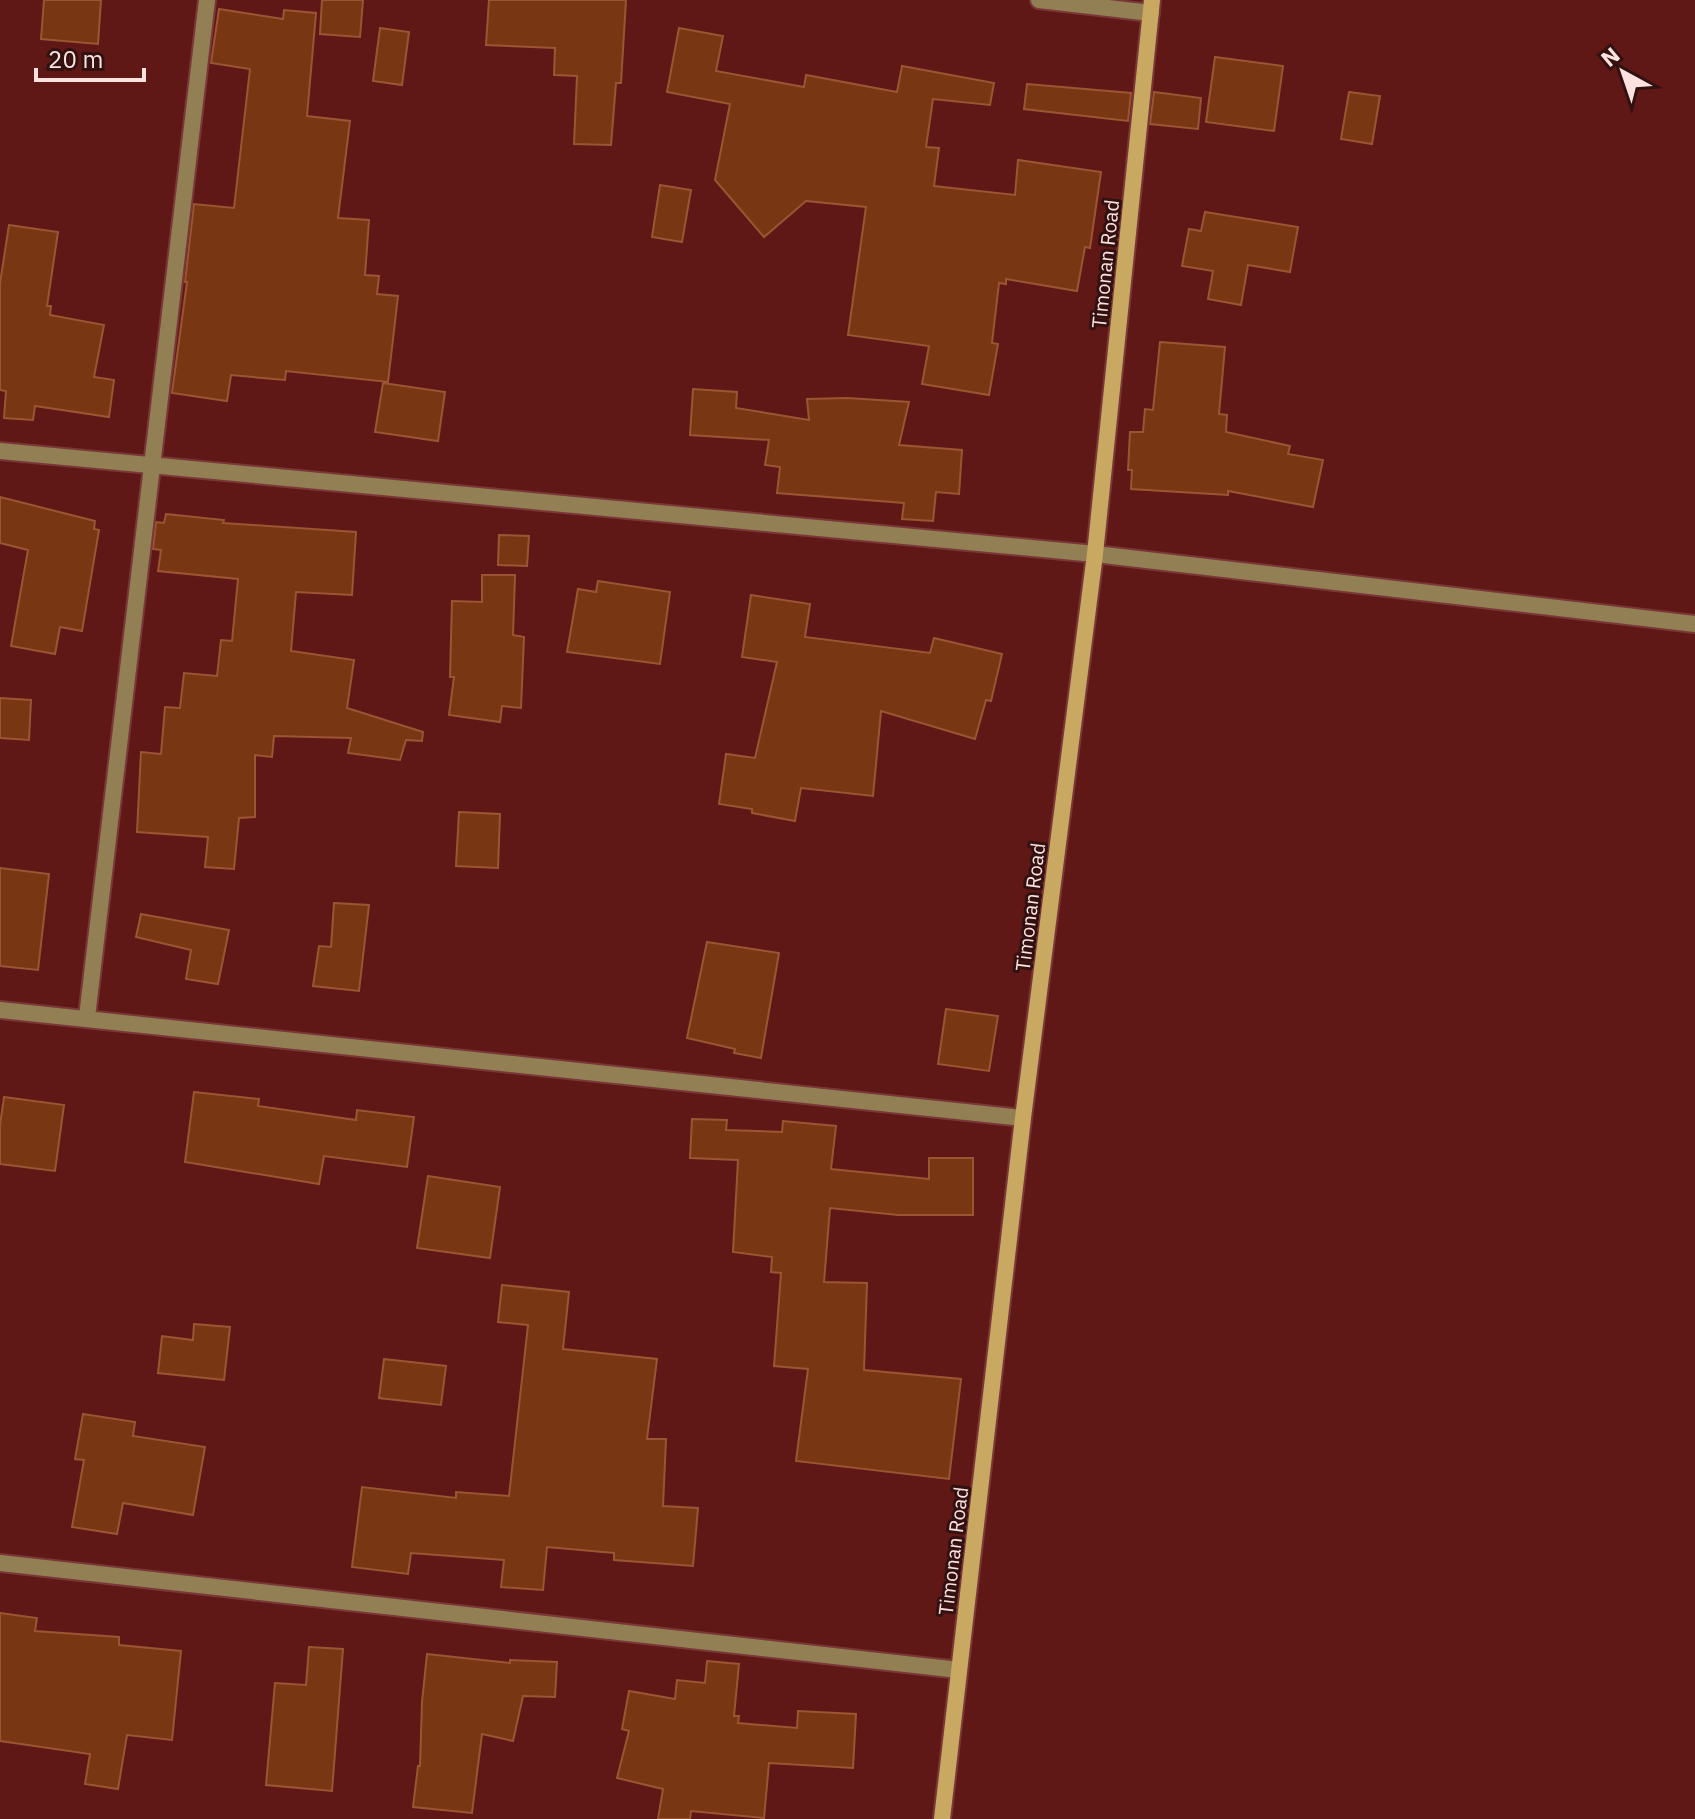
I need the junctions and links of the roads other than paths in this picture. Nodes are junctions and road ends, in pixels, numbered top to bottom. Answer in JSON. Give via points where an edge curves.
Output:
{"nodes":[{"id":1,"x":207,"y":0,"type":"edge"},
{"id":2,"x":1039,"y":0,"type":"edge"},
{"id":3,"x":1151,"y":7,"type":"edge"},
{"id":4,"x":0,"y":451,"type":"edge"},
{"id":5,"x":152,"y":467,"type":"junction"},
{"id":6,"x":1095,"y":554,"type":"junction"},
{"id":7,"x":1695,"y":624,"type":"edge"},
{"id":8,"x":0,"y":1010,"type":"edge"},
{"id":9,"x":87,"y":1017,"type":"junction"},
{"id":10,"x":1023,"y":1118,"type":"junction"},
{"id":11,"x":0,"y":1563,"type":"edge"},
{"id":12,"x":959,"y":1670,"type":"junction"},
{"id":13,"x":942,"y":1819,"type":"edge"}],
"edges":[{"from":1,"to":5,"type":"street"},
{"from":2,"to":3,"type":"street"},
{"from":3,"to":6,"type":"street","name":"Timonan Road"},
{"from":4,"to":5,"type":"street"},
{"from":5,"to":6,"type":"street"},
{"from":5,"to":9,"type":"street"},
{"from":6,"to":7,"type":"street"},
{"from":6,"to":10,"type":"street","name":"Timonan Road"},
{"from":8,"to":9,"type":"street"},
{"from":9,"to":10,"type":"street"},
{"from":10,"to":12,"type":"street","name":"Timonan Road"},
{"from":11,"to":12,"type":"street"},
{"from":12,"to":13,"type":"street","name":"Timonan Road"}]}
